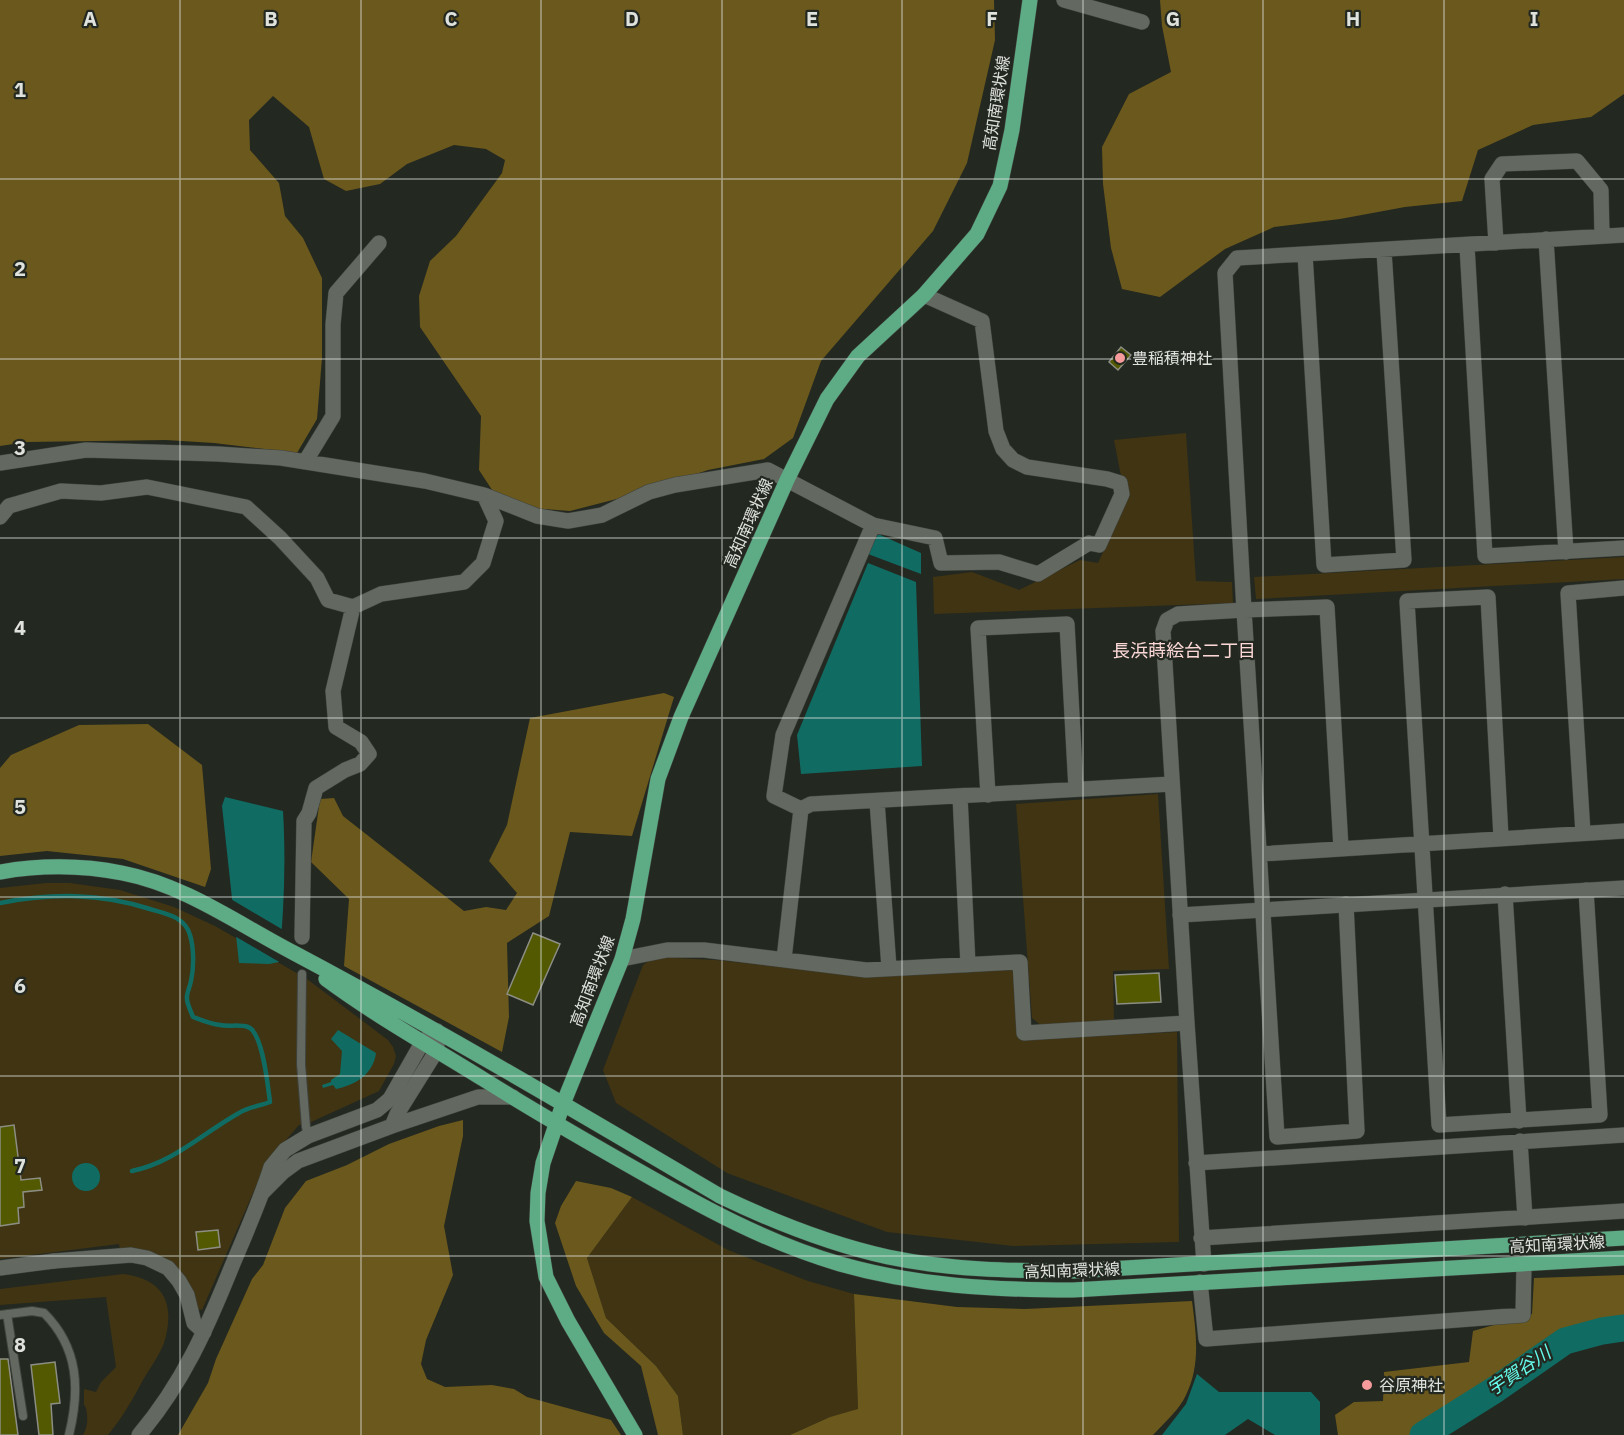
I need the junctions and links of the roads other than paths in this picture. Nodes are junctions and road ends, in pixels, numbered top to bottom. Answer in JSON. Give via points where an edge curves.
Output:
{"nodes":[{"id":1,"x":1030,"y":0,"type":"edge"},
{"id":2,"x":1064,"y":0,"type":"edge"},
{"id":3,"x":1142,"y":22,"type":"dead end"},
{"id":4,"x":1624,"y":235,"type":"edge"},
{"id":5,"x":1602,"y":236,"type":"junction"},
{"id":6,"x":1546,"y":239,"type":"junction"},
{"id":7,"x":379,"y":243,"type":"dead end"},
{"id":8,"x":1496,"y":243,"type":"junction"},
{"id":9,"x":1467,"y":246,"type":"junction"},
{"id":10,"x":1384,"y":251,"type":"junction"},
{"id":11,"x":1305,"y":254,"type":"junction"},
{"id":12,"x":924,"y":295,"type":"junction"},
{"id":13,"x":305,"y":462,"type":"junction"},
{"id":14,"x":0,"y":463,"type":"edge"},
{"id":15,"x":787,"y":480,"type":"junction"},
{"id":16,"x":484,"y":495,"type":"junction"},
{"id":17,"x":0,"y":517,"type":"edge"},
{"id":18,"x":873,"y":525,"type":"junction"},
{"id":19,"x":1624,"y":548,"type":"edge"},
{"id":20,"x":1566,"y":552,"type":"junction"},
{"id":21,"x":1624,"y":588,"type":"edge"},
{"id":22,"x":353,"y":607,"type":"junction"},
{"id":23,"x":1244,"y":610,"type":"junction"},
{"id":24,"x":1172,"y":784,"type":"junction"},
{"id":25,"x":1076,"y":789,"type":"junction"},
{"id":26,"x":988,"y":795,"type":"junction"},
{"id":27,"x":960,"y":796,"type":"junction"},
{"id":28,"x":877,"y":801,"type":"junction"},
{"id":29,"x":801,"y":809,"type":"junction"},
{"id":30,"x":1624,"y":831,"type":"edge"},
{"id":31,"x":1583,"y":833,"type":"junction"},
{"id":32,"x":1501,"y":837,"type":"junction"},
{"id":33,"x":1421,"y":844,"type":"junction"},
{"id":34,"x":1341,"y":848,"type":"junction"},
{"id":35,"x":1260,"y":854,"type":"junction"},
{"id":36,"x":0,"y":872,"type":"edge"},
{"id":37,"x":1624,"y":888,"type":"edge"},
{"id":38,"x":1586,"y":890,"type":"junction"},
{"id":39,"x":1505,"y":894,"type":"junction"},
{"id":40,"x":1424,"y":900,"type":"junction"},
{"id":41,"x":1346,"y":904,"type":"junction"},
{"id":42,"x":1262,"y":909,"type":"junction"},
{"id":43,"x":1180,"y":915,"type":"junction"},
{"id":44,"x":302,"y":937,"type":"dead end"},
{"id":45,"x":291,"y":952,"type":"junction"},
{"id":46,"x":622,"y":959,"type":"junction"},
{"id":47,"x":784,"y":959,"type":"junction"},
{"id":48,"x":968,"y":965,"type":"junction"},
{"id":49,"x":889,"y":969,"type":"junction"},
{"id":50,"x":302,"y":974,"type":"dead end"},
{"id":51,"x":1187,"y":1023,"type":"junction"},
{"id":52,"x":437,"y":1032,"type":"junction"},
{"id":53,"x":423,"y":1041,"type":"junction"},
{"id":54,"x":437,"y":1050,"type":"junction"},
{"id":55,"x":513,"y":1098,"type":"junction"},
{"id":56,"x":563,"y":1104,"type":"junction"},
{"id":57,"x":1519,"y":1121,"type":"junction"},
{"id":58,"x":556,"y":1124,"type":"junction"},
{"id":59,"x":392,"y":1126,"type":"junction"},
{"id":60,"x":1624,"y":1134,"type":"edge"},
{"id":61,"x":308,"y":1136,"type":"junction"},
{"id":62,"x":1520,"y":1141,"type":"junction"},
{"id":63,"x":1196,"y":1163,"type":"junction"},
{"id":64,"x":263,"y":1192,"type":"junction"},
{"id":65,"x":1624,"y":1211,"type":"edge"},
{"id":66,"x":1525,"y":1218,"type":"junction"},
{"id":67,"x":1201,"y":1238,"type":"junction"},
{"id":68,"x":1624,"y":1238,"type":"edge"},
{"id":69,"x":1624,"y":1258,"type":"edge"},
{"id":70,"x":1204,"y":1264,"type":"junction"},
{"id":71,"x":1524,"y":1264,"type":"junction"},
{"id":72,"x":0,"y":1268,"type":"edge"},
{"id":73,"x":1200,"y":1282,"type":"junction"},
{"id":74,"x":4,"y":1315,"type":"edge"},
{"id":75,"x":204,"y":1332,"type":"junction"},
{"id":76,"x":23,"y":1416,"type":"dead end"},
{"id":77,"x":69,"y":1435,"type":"edge"},
{"id":78,"x":140,"y":1435,"type":"edge"},
{"id":79,"x":634,"y":1435,"type":"edge"}],
"edges":[{"from":1,"to":12,"type":"main road","name":"高知南環状線","via":[[1000,186],[977,234]]},
{"from":2,"to":3,"type":"street"},
{"from":4,"to":5,"type":"street"},
{"from":5,"to":6,"type":"street"},
{"from":5,"to":8,"type":"street","via":[[1601,190],[1577,161],[1502,164],[1492,179]]},
{"from":6,"to":8,"type":"street"},
{"from":6,"to":20,"type":"street"},
{"from":7,"to":13,"type":"street","via":[[336,294],[333,417]]},
{"from":8,"to":9,"type":"street"},
{"from":9,"to":10,"type":"street"},
{"from":9,"to":20,"type":"street","via":[[1485,556]]},
{"from":10,"to":11,"type":"street"},
{"from":10,"to":11,"type":"street","via":[[1404,560],[1324,565]]},
{"from":11,"to":23,"type":"street","via":[[1237,258],[1225,273]]},
{"from":12,"to":15,"type":"main road","name":"高知南環状線","via":[[858,356],[827,399]]},
{"from":12,"to":18,"type":"street","via":[[982,321],[996,431],[1003,449],[1013,460],[1027,467],[1120,483],[1122,494],[1099,545],[1089,543],[1038,574],[999,562],[941,563],[935,538]]},
{"from":13,"to":14,"type":"street","via":[[218,454],[86,450]]},
{"from":13,"to":16,"type":"street","via":[[425,481]]},
{"from":15,"to":16,"type":"street","via":[[768,470],[675,485],[649,492],[603,515],[568,521],[537,516]]},
{"from":15,"to":18,"type":"street"},
{"from":15,"to":46,"type":"main road","name":"高知南環状線","via":[[681,717],[658,779]]},
{"from":16,"to":22,"type":"street","via":[[496,521],[483,563],[464,582],[381,594]]},
{"from":17,"to":22,"type":"street","via":[[9,506],[61,491],[101,493],[147,487],[246,507],[317,578],[328,600]]},
{"from":18,"to":29,"type":"street","via":[[783,735],[774,796]]},
{"from":19,"to":20,"type":"street"},
{"from":21,"to":31,"type":"street","via":[[1568,593]]},
{"from":22,"to":44,"type":"street","via":[[333,691],[336,727],[361,742],[369,754],[360,764],[316,788],[304,821]]},
{"from":23,"to":24,"type":"street","via":[[1178,614],[1167,620],[1163,631]]},
{"from":23,"to":34,"type":"street","via":[[1327,607]]},
{"from":23,"to":35,"type":"street"},
{"from":24,"to":25,"type":"street"},
{"from":24,"to":43,"type":"street"},
{"from":25,"to":26,"type":"street"},
{"from":25,"to":26,"type":"street","via":[[1066,624],[978,628]]},
{"from":26,"to":27,"type":"street"},
{"from":27,"to":28,"type":"street"},
{"from":27,"to":48,"type":"street"},
{"from":28,"to":29,"type":"street","via":[[811,804]]},
{"from":28,"to":49,"type":"street"},
{"from":29,"to":47,"type":"street"},
{"from":30,"to":31,"type":"street"},
{"from":31,"to":32,"type":"street"},
{"from":32,"to":33,"type":"street"},
{"from":32,"to":33,"type":"street","via":[[1488,597],[1407,601]]},
{"from":33,"to":34,"type":"street"},
{"from":33,"to":40,"type":"street"},
{"from":34,"to":35,"type":"street"},
{"from":35,"to":42,"type":"street"},
{"from":36,"to":45,"type":"main road","name":"高知南環状線","via":[[74,867],[123,873],[179,891]]},
{"from":37,"to":38,"type":"street"},
{"from":38,"to":39,"type":"street"},
{"from":38,"to":57,"type":"street","via":[[1600,1115]]},
{"from":39,"to":40,"type":"street"},
{"from":39,"to":57,"type":"street"},
{"from":40,"to":41,"type":"street"},
{"from":40,"to":57,"type":"street","via":[[1438,1125]]},
{"from":41,"to":42,"type":"street"},
{"from":41,"to":42,"type":"street","via":[[1357,1131],[1277,1137]]},
{"from":42,"to":43,"type":"street"},
{"from":43,"to":51,"type":"street"},
{"from":45,"to":52,"type":"main road","name":"高知南環状線"},
{"from":45,"to":53,"type":"main road","name":"高知南環状線","via":[[363,1006]]},
{"from":46,"to":47,"type":"street","via":[[667,950]]},
{"from":46,"to":56,"type":"main road","name":"高知南環状線"},
{"from":47,"to":49,"type":"street","via":[[866,970]]},
{"from":48,"to":49,"type":"street"},
{"from":48,"to":51,"type":"street","via":[[1020,962],[1024,1033]]},
{"from":50,"to":61,"type":"lane","via":[[301,1064]]},
{"from":51,"to":63,"type":"street"},
{"from":52,"to":53,"type":"street"},
{"from":52,"to":54,"type":"street"},
{"from":52,"to":56,"type":"main road","name":"高知南環状線"},
{"from":53,"to":54,"type":"main road","name":"高知南環状線"},
{"from":53,"to":61,"type":"street","via":[[390,1099],[377,1110]]},
{"from":54,"to":55,"type":"main road","name":"高知南環状線"},
{"from":54,"to":59,"type":"street"},
{"from":55,"to":58,"type":"main road","name":"高知南環状線"},
{"from":55,"to":59,"type":"street","via":[[478,1097]]},
{"from":56,"to":58,"type":"main road","name":"高知南環状線"},
{"from":56,"to":70,"type":"main road","name":"高知南環状線","via":[[720,1196],[764,1217],[888,1257],[1006,1271]]},
{"from":58,"to":73,"type":"main road","name":"高知南環状線","via":[[709,1211],[758,1234],[802,1252],[883,1275],[1006,1290]]},
{"from":58,"to":79,"type":"main road","name":"高知南環状線","via":[[538,1193],[537,1221],[546,1277]]},
{"from":59,"to":64,"type":"street","via":[[298,1161]]},
{"from":60,"to":62,"type":"street"},
{"from":61,"to":64,"type":"street","via":[[285,1150],[272,1167]]},
{"from":62,"to":63,"type":"street"},
{"from":62,"to":66,"type":"street"},
{"from":63,"to":67,"type":"street"},
{"from":64,"to":75,"type":"street"},
{"from":65,"to":66,"type":"street"},
{"from":66,"to":67,"type":"street"},
{"from":67,"to":70,"type":"street"},
{"from":68,"to":70,"type":"main road","name":"高知南環状線"},
{"from":69,"to":71,"type":"main road","name":"高知南環状線"},
{"from":71,"to":73,"type":"main road","name":"高知南環状線"},
{"from":71,"to":73,"type":"street","via":[[1524,1315],[1206,1339]]},
{"from":72,"to":75,"type":"street","via":[[131,1255],[147,1258],[168,1268],[187,1295],[194,1323]]},
{"from":74,"to":76,"type":"lane"},
{"from":74,"to":77,"type":"lane","via":[[44,1313],[68,1346],[76,1391]]},
{"from":75,"to":78,"type":"street","via":[[182,1376]]}]}
